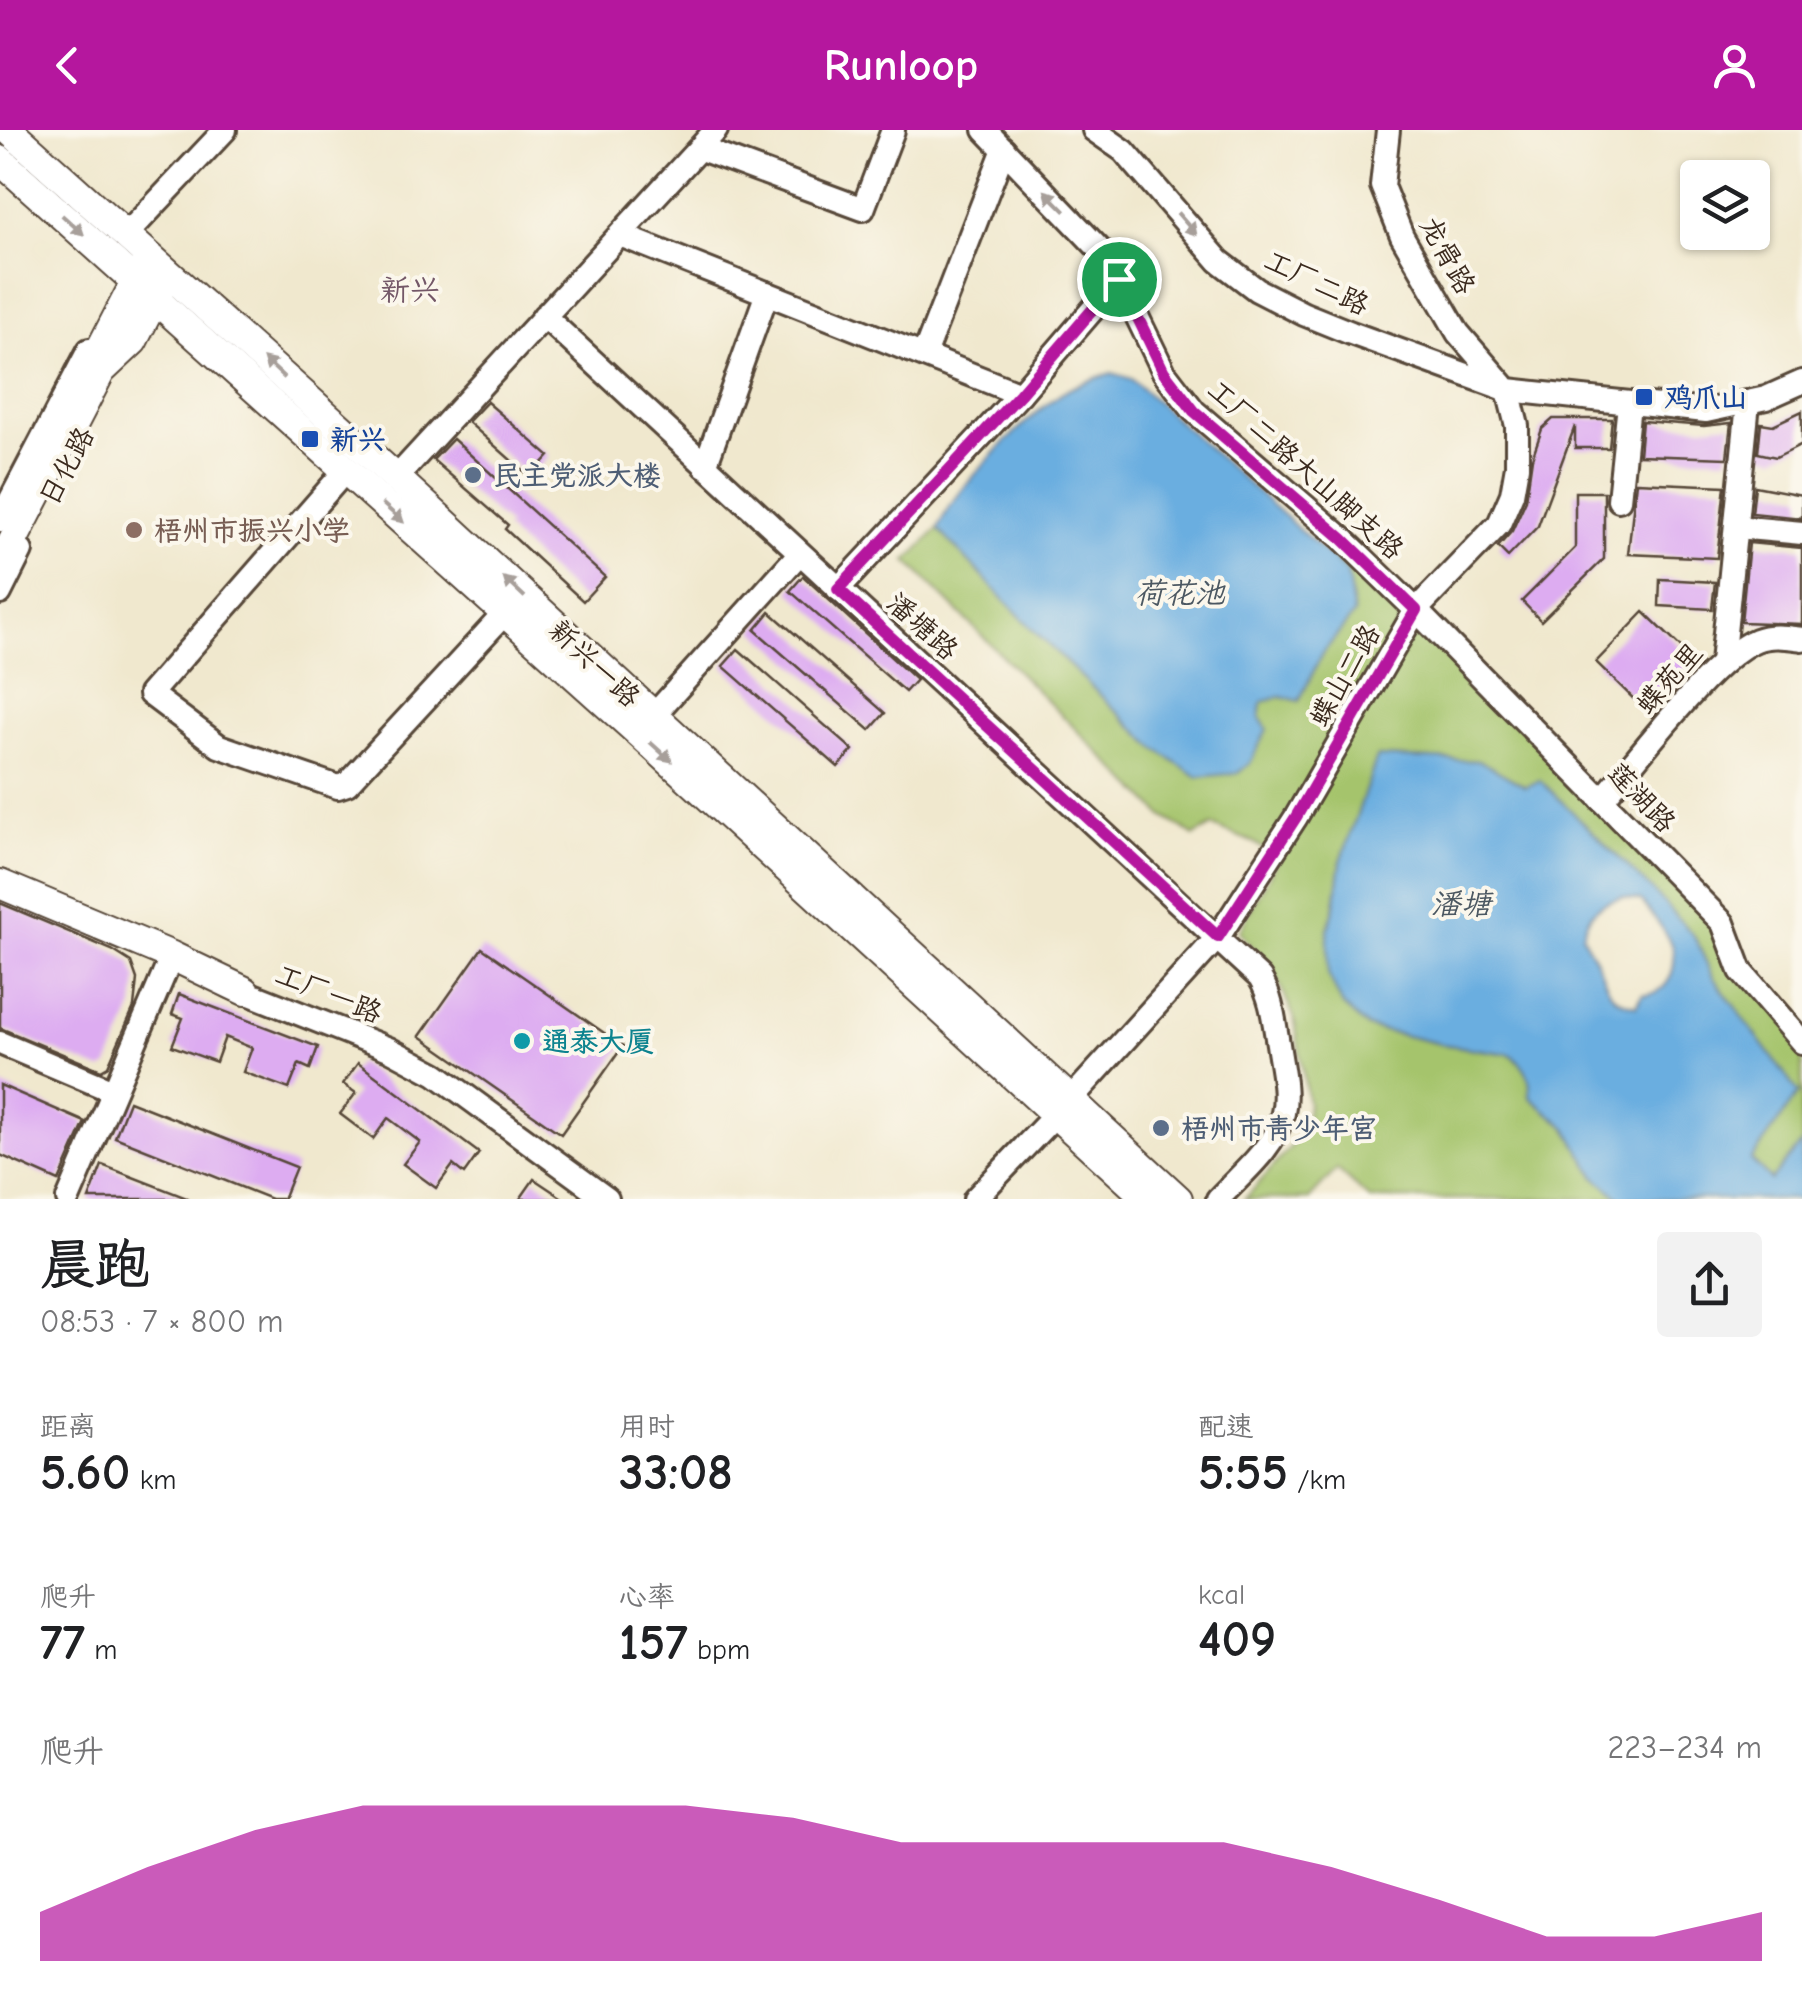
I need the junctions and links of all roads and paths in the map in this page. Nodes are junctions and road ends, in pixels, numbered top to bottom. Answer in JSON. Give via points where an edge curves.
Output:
{"nodes":[{"id":1,"x":10,"y":130,"type":"edge"},
{"id":2,"x":225,"y":130,"type":"edge"},
{"id":3,"x":716,"y":130,"type":"edge"},
{"id":4,"x":893,"y":130,"type":"edge"},
{"id":5,"x":985,"y":130,"type":"edge"},
{"id":6,"x":1094,"y":130,"type":"edge"},
{"id":7,"x":1388,"y":130,"type":"edge"},
{"id":8,"x":701,"y":149,"type":"junction"},
{"id":9,"x":1004,"y":149,"type":"junction"},
{"id":10,"x":0,"y":160,"type":"edge"},
{"id":11,"x":620,"y":234,"type":"junction"},
{"id":12,"x":126,"y":235,"type":"junction"},
{"id":13,"x":159,"y":264,"type":"junction"},
{"id":14,"x":1119,"y":279,"type":"junction"},
{"id":15,"x":145,"y":290,"type":"junction"},
{"id":16,"x":767,"y":293,"type":"junction"},
{"id":17,"x":119,"y":313,"type":"junction"},
{"id":18,"x":544,"y":316,"type":"junction"},
{"id":19,"x":133,"y":341,"type":"junction"},
{"id":20,"x":924,"y":356,"type":"junction"},
{"id":21,"x":1802,"y":382,"type":"edge"},
{"id":22,"x":1508,"y":390,"type":"junction"},
{"id":23,"x":1020,"y":394,"type":"junction"},
{"id":24,"x":1748,"y":403,"type":"junction"},
{"id":25,"x":1630,"y":404,"type":"junction"},
{"id":26,"x":64,"y":431,"type":"junction"},
{"id":27,"x":706,"y":466,"type":"junction"},
{"id":28,"x":346,"y":470,"type":"junction"},
{"id":29,"x":396,"y":478,"type":"junction"},
{"id":30,"x":1619,"y":500,"type":"dead end"},
{"id":31,"x":0,"y":520,"type":"edge"},
{"id":32,"x":1736,"y":527,"type":"junction"},
{"id":33,"x":1802,"y":533,"type":"edge"},
{"id":34,"x":0,"y":542,"type":"edge"},
{"id":35,"x":799,"y":554,"type":"junction"},
{"id":36,"x":0,"y":566,"type":"edge"},
{"id":37,"x":838,"y":589,"type":"junction"},
{"id":38,"x":0,"y":593,"type":"edge"},
{"id":39,"x":1416,"y":610,"type":"junction"},
{"id":40,"x":505,"y":613,"type":"junction"},
{"id":41,"x":1802,"y":638,"type":"edge"},
{"id":42,"x":1722,"y":663,"type":"junction"},
{"id":43,"x":653,"y":716,"type":"junction"},
{"id":44,"x":1602,"y":800,"type":"junction"},
{"id":45,"x":0,"y":884,"type":"edge"},
{"id":46,"x":0,"y":895,"type":"edge"},
{"id":47,"x":1218,"y":937,"type":"junction"},
{"id":48,"x":168,"y":965,"type":"junction"},
{"id":49,"x":245,"y":991,"type":"junction"},
{"id":50,"x":1802,"y":1042,"type":"edge"},
{"id":51,"x":0,"y":1043,"type":"edge"},
{"id":52,"x":113,"y":1090,"type":"junction"},
{"id":53,"x":1064,"y":1106,"type":"junction"},
{"id":54,"x":68,"y":1199,"type":"edge"},
{"id":55,"x":607,"y":1199,"type":"edge"},
{"id":56,"x":975,"y":1199,"type":"edge"},
{"id":57,"x":1148,"y":1199,"type":"edge"},
{"id":58,"x":1178,"y":1199,"type":"edge"},
{"id":59,"x":1218,"y":1199,"type":"edge"}],
"edges":[{"from":1,"to":12,"type":"main road","name":"新兴一路"},
{"from":2,"to":12,"type":"street"},
{"from":3,"to":8,"type":"street"},
{"from":4,"to":8,"type":"street","via":[[863,209]]},
{"from":5,"to":9,"type":"street","name":"工厂二路大山脚支路"},
{"from":6,"to":22,"type":"street","name":"工厂二路","one_way":true,"via":[[1124,151],[1219,261],[1257,290],[1335,327]]},
{"from":7,"to":22,"type":"street","name":"龙骨路","via":[[1382,186],[1402,236],[1458,333]]},
{"from":8,"to":11,"type":"street"},
{"from":14,"to":9,"type":"street","name":"工厂二路大山脚支路","one_way":true,"via":[[1084,230]]},
{"from":9,"to":20,"type":"street"},
{"from":10,"to":15,"type":"main road","name":"新兴一路","one_way":true},
{"from":11,"to":16,"type":"street"},
{"from":11,"to":18,"type":"street"},
{"from":12,"to":13,"type":"main road","name":"新兴一路"},
{"from":13,"to":15,"type":"main road","name":"日化路"},
{"from":29,"to":13,"type":"main road","name":"新兴一路","one_way":true},
{"from":14,"to":23,"type":"street"},
{"from":14,"to":39,"type":"street","name":"工厂二路大山脚支路","via":[[1164,372],[1194,411]]},
{"from":15,"to":17,"type":"main road","name":"日化路"},
{"from":15,"to":19,"type":"main road","name":"日化路"},
{"from":15,"to":28,"type":"main road","name":"新兴一路"},
{"from":16,"to":20,"type":"street"},
{"from":16,"to":27,"type":"street"},
{"from":17,"to":26,"type":"main road","name":"日化路"},
{"from":17,"to":31,"type":"street","name":"日化路","via":[[94,340]]},
{"from":18,"to":27,"type":"street","name":"潘塘路"},
{"from":18,"to":29,"type":"street"},
{"from":19,"to":26,"type":"main road","name":"日化路","via":[[101,371]]},
{"from":19,"to":38,"type":"street","name":"日化路"},
{"from":20,"to":23,"type":"street"},
{"from":21,"to":24,"type":"street"},
{"from":22,"to":25,"type":"street"},
{"from":22,"to":39,"type":"street","name":"蝶山二路","via":[[1517,426],[1512,494],[1499,524]]},
{"from":23,"to":37,"type":"street"},
{"from":24,"to":25,"type":"street","via":[[1706,411]]},
{"from":24,"to":32,"type":"street"},
{"from":25,"to":30,"type":"street"},
{"from":26,"to":34,"type":"main road"},
{"from":26,"to":36,"type":"main road"},
{"from":27,"to":35,"type":"street","name":"潘塘路"},
{"from":28,"to":40,"type":"main road","name":"新兴一路","one_way":true},
{"from":28,"to":40,"type":"street","via":[[150,694],[219,746],[347,784]]},
{"from":43,"to":29,"type":"main road","name":"新兴一路","one_way":true},
{"from":32,"to":33,"type":"street"},
{"from":32,"to":42,"type":"street"},
{"from":35,"to":37,"type":"street","name":"潘塘路"},
{"from":35,"to":43,"type":"street"},
{"from":37,"to":47,"type":"street","name":"潘塘路"},
{"from":39,"to":44,"type":"street","name":"莲湖路"},
{"from":39,"to":47,"type":"street","name":"蝶山二路"},
{"from":40,"to":53,"type":"main road","name":"新兴一路","one_way":true},
{"from":41,"to":42,"type":"street","name":"蝶苑里","via":[[1760,638]]},
{"from":42,"to":44,"type":"street","name":"蝶苑里"},
{"from":43,"to":53,"type":"main road","name":"新兴一路"},
{"from":44,"to":50,"type":"street","name":"莲湖路","via":[[1723,924],[1741,971]]},
{"from":45,"to":49,"type":"main road"},
{"from":46,"to":48,"type":"street","name":"工厂一路"},
{"from":47,"to":53,"type":"street","name":"蝶山二路"},
{"from":47,"to":59,"type":"street","via":[[1268,990],[1284,1090],[1278,1128]]},
{"from":48,"to":49,"type":"street","name":"工厂一路"},
{"from":48,"to":52,"type":"street"},
{"from":49,"to":55,"type":"street","name":"工厂一路","via":[[436,1074]]},
{"from":51,"to":52,"type":"street"},
{"from":52,"to":54,"type":"street"},
{"from":53,"to":56,"type":"street","name":"蝶山二路"},
{"from":53,"to":57,"type":"main road","name":"新兴一路"},
{"from":53,"to":58,"type":"main road","name":"新兴一路"}]}
